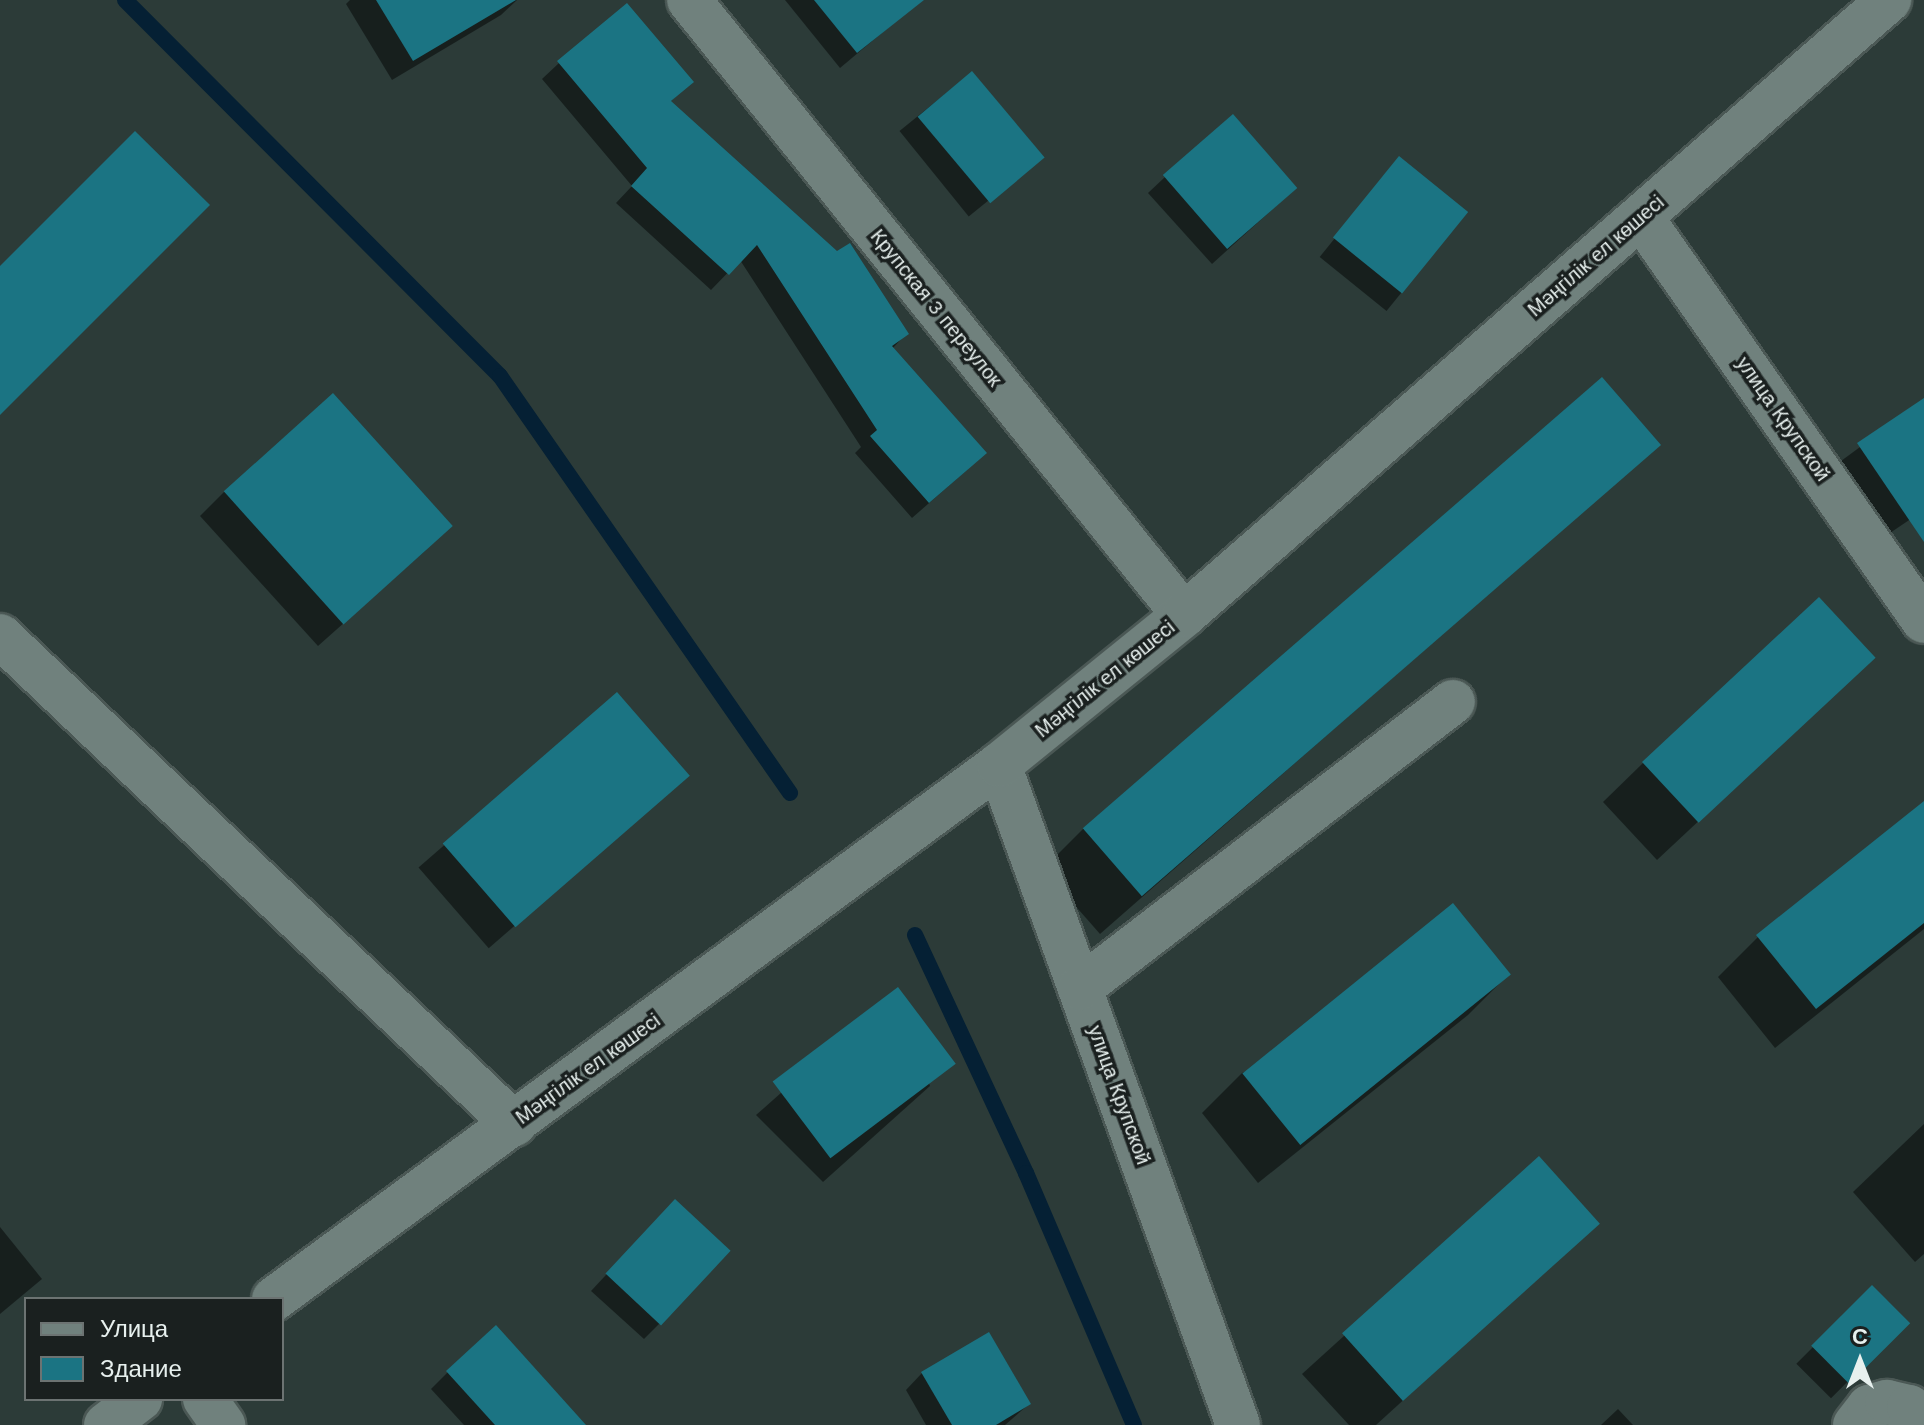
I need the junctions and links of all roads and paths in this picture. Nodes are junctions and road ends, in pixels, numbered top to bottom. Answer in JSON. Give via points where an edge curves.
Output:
{"nodes":[{"id":1,"x":689,"y":0,"type":"edge"},
{"id":2,"x":1889,"y":0,"type":"edge"},
{"id":3,"x":1641,"y":217,"type":"junction"},
{"id":4,"x":1184,"y":615,"type":"junction"},
{"id":5,"x":1924,"y":621,"type":"edge"},
{"id":6,"x":0,"y":636,"type":"edge"},
{"id":7,"x":1453,"y":702,"type":"dead end"},
{"id":8,"x":999,"y":765,"type":"junction"},
{"id":9,"x":1080,"y":988,"type":"junction"},
{"id":10,"x":514,"y":1124,"type":"junction"},
{"id":11,"x":277,"y":1297,"type":"edge"},
{"id":12,"x":137,"y":1401,"type":"edge"},
{"id":13,"x":206,"y":1401,"type":"edge"},
{"id":14,"x":1924,"y":1424,"type":"edge"},
{"id":15,"x":106,"y":1425,"type":"edge"},
{"id":16,"x":223,"y":1425,"type":"edge"},
{"id":17,"x":1238,"y":1425,"type":"edge"},
{"id":18,"x":1855,"y":1425,"type":"edge"}],
"edges":[{"from":1,"to":4,"type":"street","name":"Крупская 3 переулок"},
{"from":2,"to":3,"type":"street","name":"Мәңгілік ел көшесі"},
{"from":3,"to":4,"type":"street","name":"Мәңгілік ел көшесі"},
{"from":3,"to":5,"type":"street","name":"улица Крупской"},
{"from":4,"to":8,"type":"street","name":"Мәңгілік ел көшесі"},
{"from":6,"to":10,"type":"street"},
{"from":7,"to":9,"type":"street"},
{"from":8,"to":9,"type":"street","name":"улица Крупской"},
{"from":8,"to":10,"type":"street","name":"Мәңгілік ел көшесі"},
{"from":9,"to":17,"type":"street","name":"улица Крупской"},
{"from":10,"to":11,"type":"street","name":"Мәңгілік ел көшесі"},
{"from":12,"to":15,"type":"street"},
{"from":13,"to":16,"type":"street"},
{"from":14,"to":18,"type":"street","via":[[1909,1407],[1887,1402],[1869,1407]]}]}
